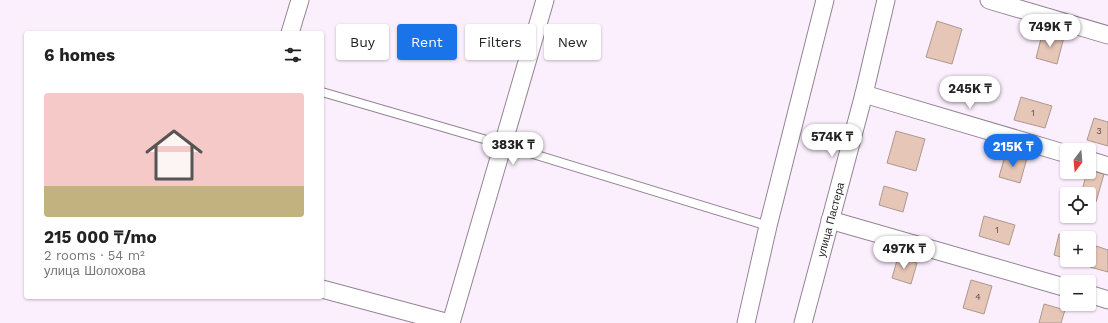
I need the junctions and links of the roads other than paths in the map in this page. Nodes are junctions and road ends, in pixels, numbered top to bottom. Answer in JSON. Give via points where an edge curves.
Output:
{"nodes":[{"id":1,"x":300,"y":0,"type":"edge"},
{"id":2,"x":545,"y":0,"type":"edge"},
{"id":3,"x":825,"y":0,"type":"edge"},
{"id":4,"x":886,"y":0,"type":"edge"},
{"id":5,"x":989,"y":0,"type":"edge"},
{"id":6,"x":291,"y":31,"type":"edge"},
{"id":7,"x":1108,"y":35,"type":"edge"},
{"id":8,"x":324,"y":93,"type":"edge"},
{"id":9,"x":864,"y":94,"type":"junction"},
{"id":10,"x":504,"y":145,"type":"junction"},
{"id":11,"x":1060,"y":152,"type":"edge"},
{"id":12,"x":1096,"y":162,"type":"edge"},
{"id":13,"x":1108,"y":166,"type":"edge"},
{"id":14,"x":830,"y":220,"type":"junction"},
{"id":15,"x":768,"y":226,"type":"junction"},
{"id":16,"x":1060,"y":286,"type":"edge"},
{"id":17,"x":324,"y":290,"type":"edge"},
{"id":18,"x":1096,"y":296,"type":"edge"},
{"id":19,"x":1108,"y":300,"type":"edge"},
{"id":20,"x":450,"y":323,"type":"edge"},
{"id":21,"x":746,"y":323,"type":"edge"},
{"id":22,"x":803,"y":323,"type":"edge"}],
"edges":[{"from":1,"to":6,"type":"street"},
{"from":2,"to":10,"type":"street"},
{"from":3,"to":15,"type":"street"},
{"from":4,"to":9,"type":"street","name":"улица Пастера"},
{"from":5,"to":7,"type":"street"},
{"from":8,"to":10,"type":"lane"},
{"from":9,"to":11,"type":"street"},
{"from":9,"to":14,"type":"street","name":"улица Пастера"},
{"from":10,"to":15,"type":"lane"},
{"from":10,"to":20,"type":"street"},
{"from":12,"to":13,"type":"street"},
{"from":14,"to":16,"type":"street"},
{"from":14,"to":22,"type":"street","name":"улица Пастера"},
{"from":15,"to":21,"type":"street"},
{"from":17,"to":20,"type":"street"},
{"from":18,"to":19,"type":"street"}]}
